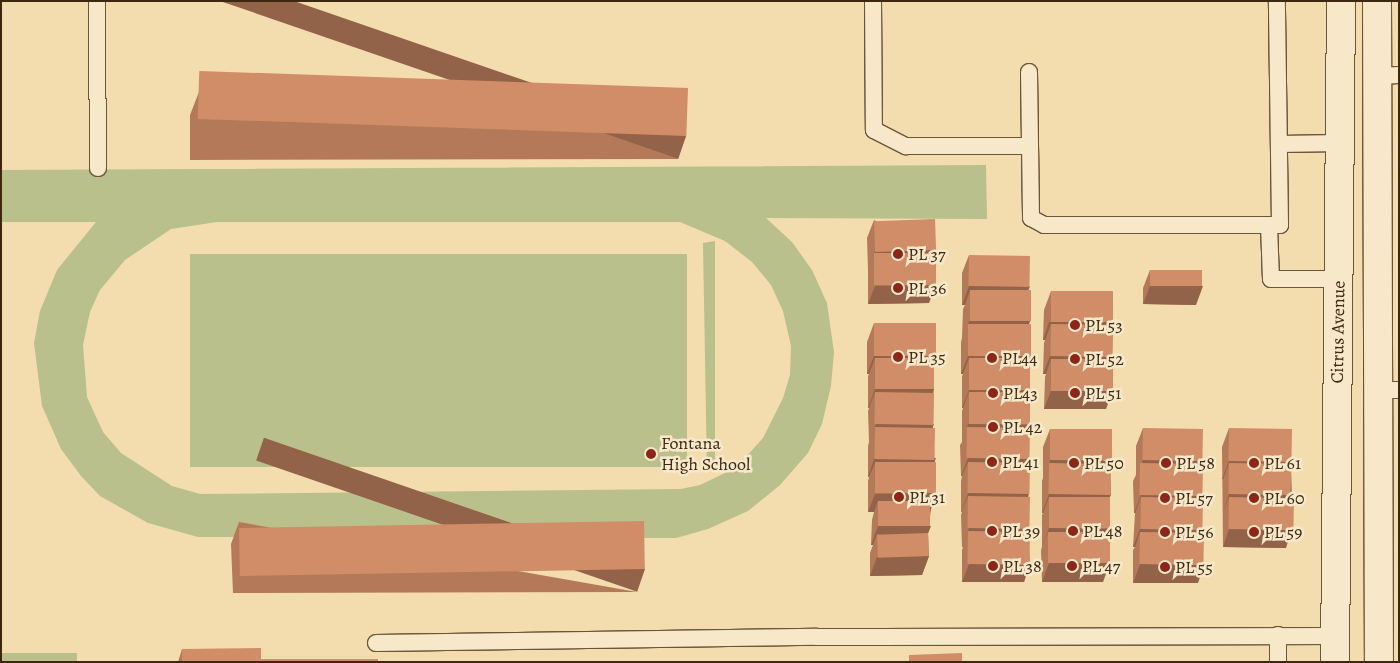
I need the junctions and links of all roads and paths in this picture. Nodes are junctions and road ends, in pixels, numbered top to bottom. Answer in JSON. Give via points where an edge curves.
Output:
{"nodes":[{"id":1,"x":96,"y":1,"type":"edge"},
{"id":2,"x":872,"y":1,"type":"edge"},
{"id":3,"x":1276,"y":1,"type":"edge"},
{"id":4,"x":1341,"y":1,"type":"edge"},
{"id":5,"x":1377,"y":1,"type":"edge"},
{"id":6,"x":1029,"y":72,"type":"dead end"},
{"id":7,"x":1388,"y":75,"type":"edge"},
{"id":8,"x":1340,"y":143,"type":"junction"},
{"id":9,"x":1279,"y":144,"type":"junction"},
{"id":10,"x":1029,"y":146,"type":"junction"},
{"id":11,"x":98,"y":168,"type":"dead end"},
{"id":12,"x":1269,"y":225,"type":"junction"},
{"id":13,"x":1338,"y":280,"type":"junction"},
{"id":14,"x":1389,"y":390,"type":"edge"},
{"id":15,"x":1278,"y":635,"type":"junction"},
{"id":16,"x":376,"y":643,"type":"dead end"},
{"id":17,"x":1335,"y":649,"type":"edge"},
{"id":18,"x":1278,"y":662,"type":"edge"},
{"id":19,"x":1379,"y":662,"type":"edge"}],
"edges":[{"from":1,"to":11,"type":"lane"},
{"from":2,"to":10,"type":"lane","via":[[874,130],[906,146]]},
{"from":3,"to":9,"type":"lane"},
{"from":4,"to":8,"type":"main road","name":"Citrus Avenue"},
{"from":5,"to":7,"type":"main road"},
{"from":6,"to":10,"type":"lane"},
{"from":7,"to":14,"type":"main road"},
{"from":8,"to":9,"type":"lane"},
{"from":8,"to":13,"type":"main road","name":"Citrus Avenue"},
{"from":9,"to":12,"type":"lane","via":[[1280,225]]},
{"from":10,"to":12,"type":"lane","via":[[1031,218],[1044,225]]},
{"from":12,"to":13,"type":"lane","via":[[1271,280]]},
{"from":13,"to":17,"type":"main road","name":"Citrus Avenue"},
{"from":14,"to":19,"type":"main road"},
{"from":15,"to":16,"type":"lane"},
{"from":15,"to":17,"type":"lane"},
{"from":15,"to":18,"type":"lane"}]}
